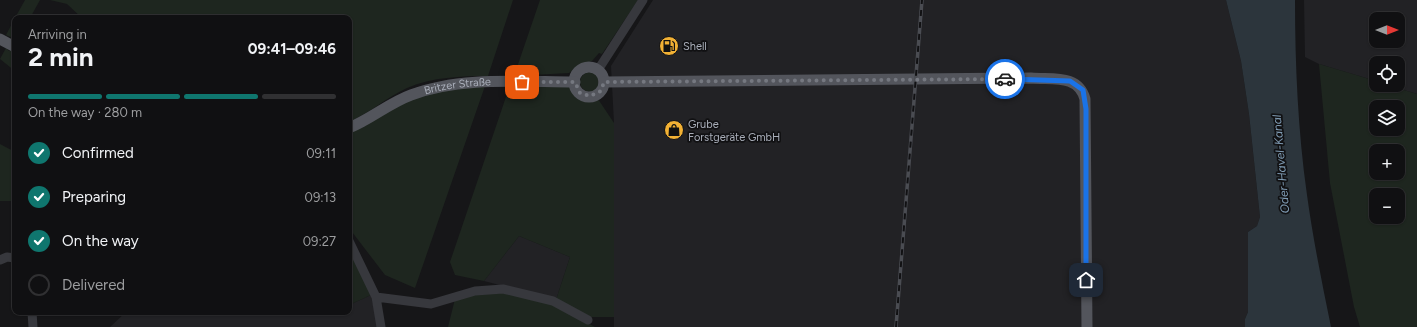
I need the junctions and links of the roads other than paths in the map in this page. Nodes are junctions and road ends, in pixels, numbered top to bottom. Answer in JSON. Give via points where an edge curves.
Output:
{"nodes":[{"id":1,"x":643,"y":0,"type":"edge"},
{"id":2,"x":0,"y":39,"type":"edge"},
{"id":3,"x":12,"y":45,"type":"edge"},
{"id":4,"x":598,"y":70,"type":"junction"},
{"id":5,"x":575,"y":82,"type":"junction"},
{"id":6,"x":604,"y":82,"type":"junction"},
{"id":7,"x":352,"y":126,"type":"edge"},
{"id":8,"x":352,"y":247,"type":"edge"},
{"id":9,"x":12,"y":257,"type":"edge"},
{"id":10,"x":0,"y":260,"type":"edge"},
{"id":11,"x":376,"y":297,"type":"junction"},
{"id":12,"x":32,"y":315,"type":"edge"},
{"id":13,"x":588,"y":320,"type":"dead end"},
{"id":14,"x":33,"y":327,"type":"edge"},
{"id":15,"x":381,"y":327,"type":"edge"},
{"id":16,"x":1086,"y":327,"type":"edge"}],
"edges":[{"from":1,"to":4,"type":"street"},
{"from":2,"to":3,"type":"main road"},
{"from":4,"to":5,"type":"main road","via":[[589,67],[580,70]]},
{"from":4,"to":6,"type":"main road"},
{"from":5,"to":6,"type":"main road","via":[[580,93],[590,96],[601,91]]},
{"from":5,"to":7,"type":"main road","name":"Britzer Straße","via":[[481,82],[441,86],[410,95]]},
{"from":6,"to":16,"type":"main road","via":[[1031,78],[1070,81],[1077,84],[1083,90],[1085,99]]},
{"from":8,"to":11,"type":"street"},
{"from":9,"to":10,"type":"street","via":[[7,256]]},
{"from":11,"to":13,"type":"street","via":[[431,304],[474,291],[503,289],[553,301]]},
{"from":11,"to":15,"type":"street"},
{"from":12,"to":14,"type":"street"}]}
